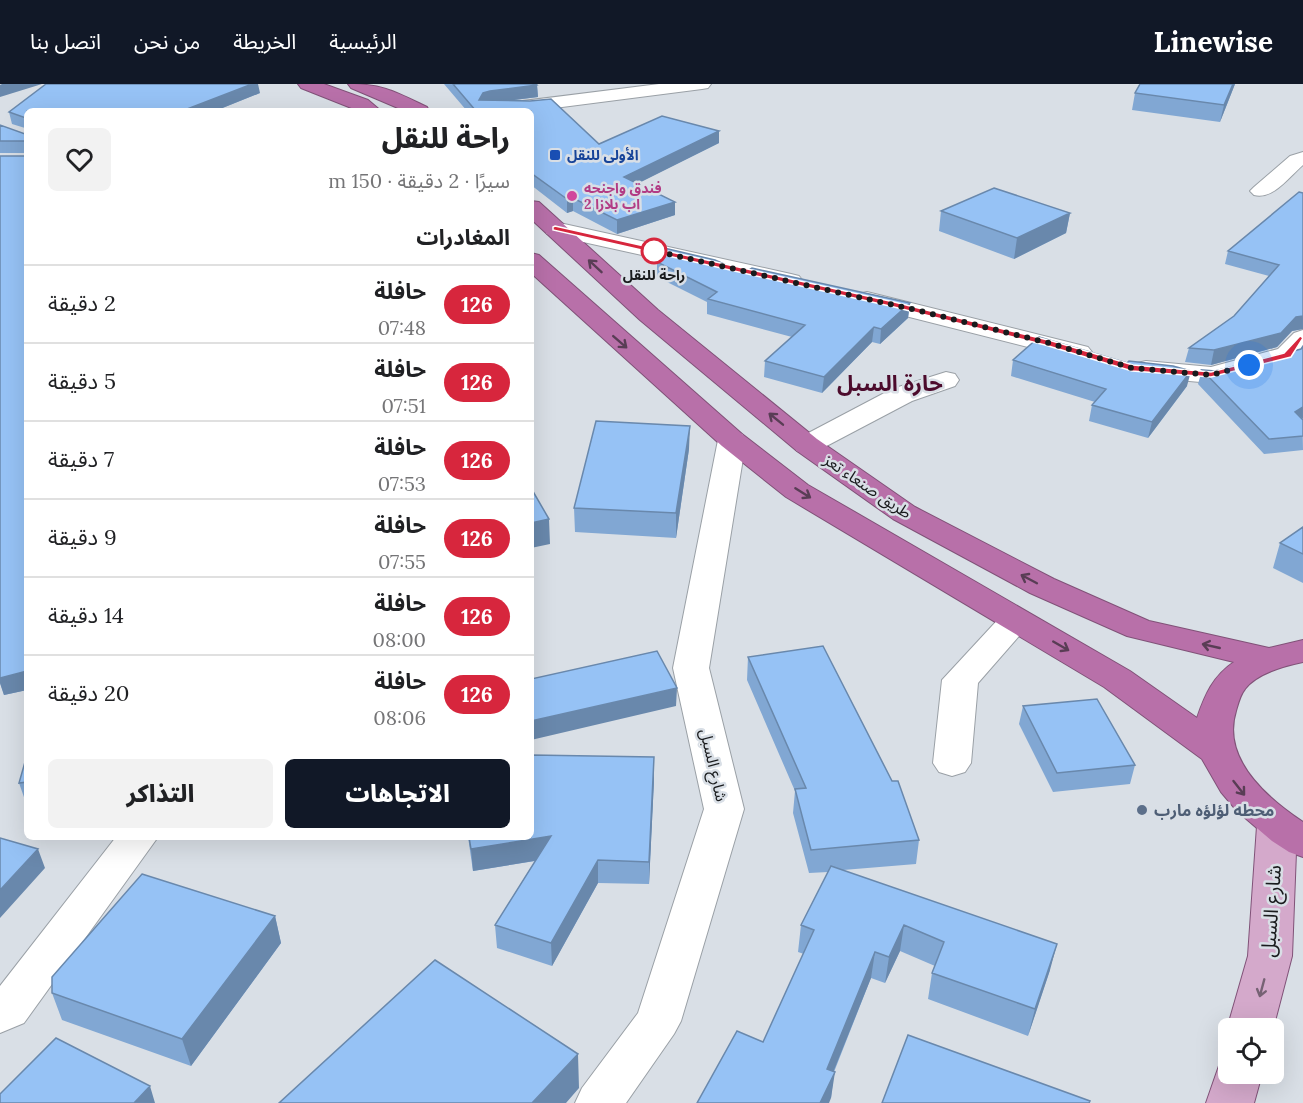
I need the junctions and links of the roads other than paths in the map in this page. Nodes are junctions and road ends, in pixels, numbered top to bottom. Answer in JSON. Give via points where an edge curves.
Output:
{"nodes":[{"id":1,"x":307,"y":84,"type":"edge"},
{"id":2,"x":357,"y":84,"type":"edge"},
{"id":3,"x":702,"y":84,"type":"edge"},
{"id":4,"x":367,"y":108,"type":"edge"},
{"id":5,"x":414,"y":108,"type":"edge"},
{"id":6,"x":514,"y":108,"type":"edge"},
{"id":7,"x":1303,"y":158,"type":"edge"},
{"id":8,"x":1261,"y":191,"type":"dead end"},
{"id":9,"x":534,"y":210,"type":"edge"},
{"id":10,"x":555,"y":229,"type":"junction"},
{"id":11,"x":534,"y":263,"type":"edge"},
{"id":12,"x":812,"y":286,"type":"edge"},
{"id":13,"x":847,"y":294,"type":"edge"},
{"id":14,"x":1303,"y":338,"type":"edge"},
{"id":15,"x":946,"y":380,"type":"dead end"},
{"id":16,"x":732,"y":440,"type":"junction"},
{"id":17,"x":807,"y":445,"type":"junction"},
{"id":18,"x":1016,"y":620,"type":"junction"},
{"id":19,"x":1286,"y":655,"type":"edge"},
{"id":20,"x":1216,"y":750,"type":"junction"},
{"id":21,"x":952,"y":763,"type":"dead end"},
{"id":22,"x":1290,"y":834,"type":"edge"},
{"id":23,"x":136,"y":840,"type":"edge"},
{"id":24,"x":0,"y":1014,"type":"edge"},
{"id":25,"x":1253,"y":1018,"type":"edge"},
{"id":26,"x":1235,"y":1084,"type":"edge"},
{"id":27,"x":599,"y":1103,"type":"edge"},
{"id":28,"x":1230,"y":1103,"type":"edge"}],
"edges":[{"from":1,"to":4,"type":"highway"},
{"from":2,"to":5,"type":"highway"},
{"from":3,"to":6,"type":"street"},
{"from":7,"to":8,"type":"street"},
{"from":9,"to":10,"type":"highway","name":"طريق صنعاء تعز"},
{"from":10,"to":12,"type":"street"},
{"from":17,"to":10,"type":"highway","name":"طريق صنعاء تعز","one_way":true,"via":[[649,315]]},
{"from":11,"to":16,"type":"highway","one_way":true},
{"from":13,"to":14,"type":"street","via":[[1049,343],[1132,368],[1211,375],[1287,355]]},
{"from":15,"to":17,"type":"street","via":[[902,395]]},
{"from":16,"to":18,"type":"highway","one_way":true,"via":[[798,490]]},
{"from":16,"to":27,"type":"street","name":"شارع السبل","via":[[691,668],[724,809],[658,1021]]},
{"from":19,"to":17,"type":"highway","name":"طريق صنعاء تعز","one_way":true,"via":[[1139,629],[1042,586],[904,513]]},
{"from":18,"to":20,"type":"highway","one_way":true,"via":[[1117,680]]},
{"from":18,"to":21,"type":"street","via":[[960,680]]},
{"from":19,"to":20,"type":"highway","via":[[1231,681],[1213,715]]},
{"from":20,"to":22,"type":"highway","one_way":true,"via":[[1238,789]]},
{"from":22,"to":25,"type":"main road","name":"شارع السبل","one_way":true,"via":[[1270,956]]},
{"from":23,"to":24,"type":"street","via":[[8,1010]]},
{"from":26,"to":28,"type":"main road"}]}
